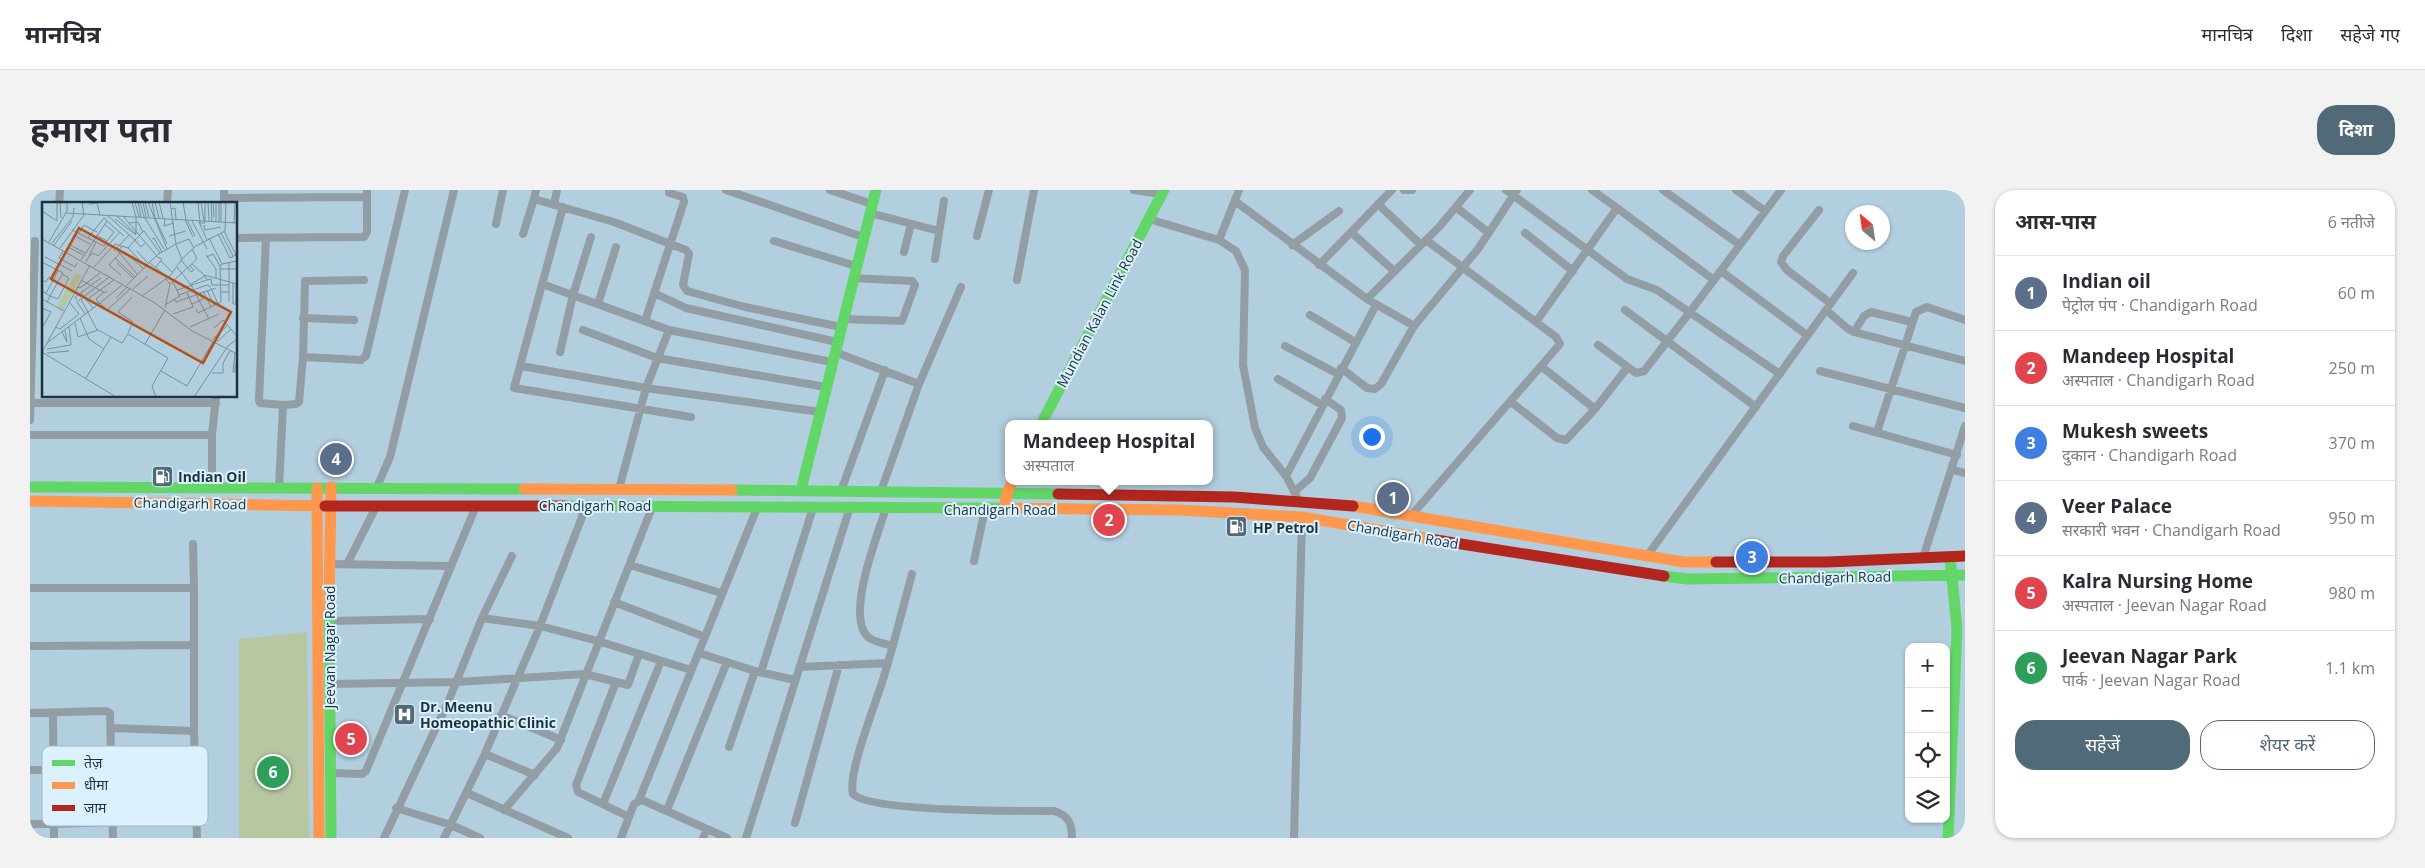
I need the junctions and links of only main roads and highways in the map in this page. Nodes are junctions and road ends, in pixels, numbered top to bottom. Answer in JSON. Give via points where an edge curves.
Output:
{"nodes":[{"id":1,"x":876,"y":190,"type":"edge"},
{"id":2,"x":1161,"y":196,"type":"edge"},
{"id":3,"x":1043,"y":420,"type":"edge"},
{"id":4,"x":1010,"y":485,"type":"edge"},
{"id":5,"x":30,"y":487,"type":"edge"},
{"id":6,"x":331,"y":487,"type":"junction"},
{"id":7,"x":317,"y":488,"type":"junction"},
{"id":8,"x":801,"y":490,"type":"junction"},
{"id":9,"x":1007,"y":493,"type":"junction"},
{"id":10,"x":30,"y":501,"type":"edge"},
{"id":11,"x":317,"y":506,"type":"junction"},
{"id":12,"x":331,"y":506,"type":"junction"},
{"id":13,"x":1004,"y":509,"type":"junction"},
{"id":14,"x":1965,"y":556,"type":"edge"},
{"id":15,"x":1950,"y":557,"type":"junction"},
{"id":16,"x":1965,"y":575,"type":"edge"},
{"id":17,"x":1952,"y":576,"type":"junction"},
{"id":18,"x":318,"y":838,"type":"edge"},
{"id":19,"x":331,"y":838,"type":"edge"},
{"id":20,"x":1948,"y":838,"type":"edge"}],
"edges":[{"from":1,"to":8,"type":"main road"},
{"from":2,"to":3,"type":"main road","name":"Mundian Kalan Link Road"},
{"from":4,"to":9,"type":"main road"},
{"from":5,"to":7,"type":"main road","name":"Chandigarh Road"},
{"from":6,"to":7,"type":"main road","name":"Chandigarh Road"},
{"from":6,"to":8,"type":"main road","name":"Chandigarh Road"},
{"from":6,"to":12,"type":"main road","name":"Jeevan Nagar Road"},
{"from":7,"to":11,"type":"main road","name":"Jeevan Nagar Road"},
{"from":8,"to":9,"type":"main road","name":"Chandigarh Road"},
{"from":9,"to":13,"type":"main road"},
{"from":9,"to":15,"type":"main road","name":"Chandigarh Road","via":[[1296,496],[1683,562],[1827,562]]},
{"from":10,"to":11,"type":"main road","name":"Chandigarh Road"},
{"from":11,"to":12,"type":"main road","name":"Chandigarh Road"},
{"from":11,"to":18,"type":"main road","name":"Jeevan Nagar Road"},
{"from":12,"to":13,"type":"main road","name":"Chandigarh Road"},
{"from":12,"to":19,"type":"main road","name":"Jeevan Nagar Road"},
{"from":13,"to":17,"type":"main road","name":"Chandigarh Road","via":[[1179,510],[1302,517],[1632,573],[1687,579]]},
{"from":14,"to":15,"type":"main road","name":"Chandigarh Road"},
{"from":15,"to":17,"type":"main road"},
{"from":16,"to":17,"type":"main road","name":"Chandigarh Road"},
{"from":17,"to":20,"type":"main road","via":[[1957,629]]}]}
